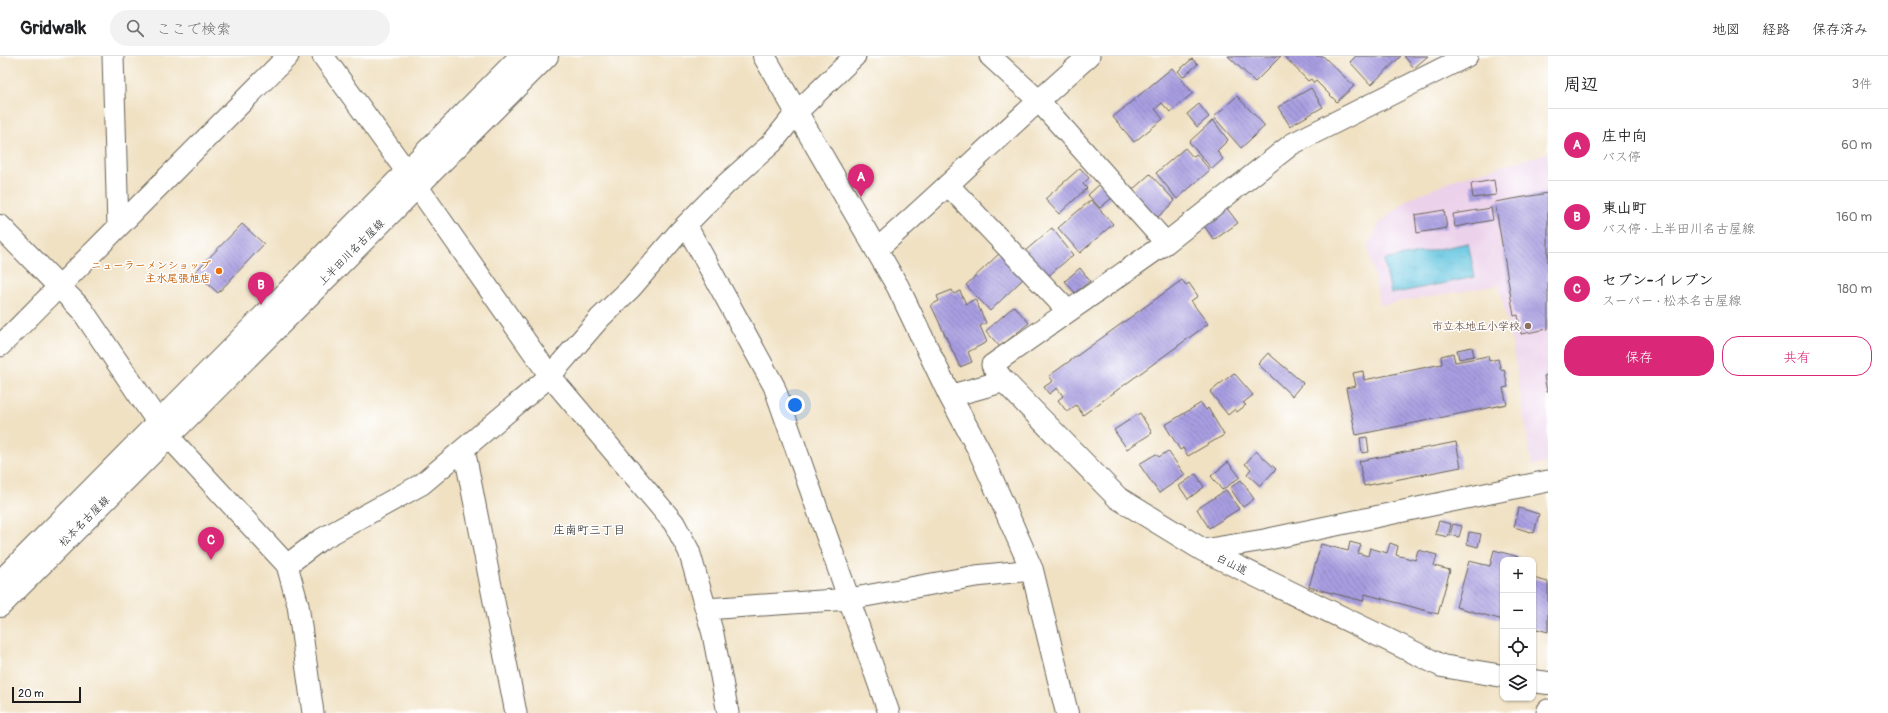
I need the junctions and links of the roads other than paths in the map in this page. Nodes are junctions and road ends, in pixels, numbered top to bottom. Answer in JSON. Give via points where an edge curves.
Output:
{"nodes":[{"id":1,"x":113,"y":56,"type":"edge"},
{"id":2,"x":288,"y":56,"type":"edge"},
{"id":3,"x":323,"y":56,"type":"edge"},
{"id":4,"x":520,"y":56,"type":"edge"},
{"id":5,"x":547,"y":56,"type":"edge"},
{"id":6,"x":764,"y":56,"type":"edge"},
{"id":7,"x":855,"y":56,"type":"edge"},
{"id":8,"x":990,"y":56,"type":"edge"},
{"id":9,"x":1089,"y":56,"type":"edge"},
{"id":10,"x":1455,"y":58,"type":"edge"},
{"id":11,"x":1038,"y":100,"type":"junction"},
{"id":12,"x":796,"y":113,"type":"junction"},
{"id":13,"x":412,"y":178,"type":"junction"},
{"id":14,"x":949,"y":186,"type":"junction"},
{"id":15,"x":686,"y":225,"type":"junction"},
{"id":16,"x":0,"y":226,"type":"edge"},
{"id":17,"x":118,"y":227,"type":"junction"},
{"id":18,"x":1166,"y":243,"type":"junction"},
{"id":19,"x":876,"y":250,"type":"junction"},
{"id":20,"x":59,"y":287,"type":"junction"},
{"id":21,"x":1068,"y":311,"type":"junction"},
{"id":22,"x":0,"y":346,"type":"edge"},
{"id":23,"x":550,"y":376,"type":"junction"},
{"id":24,"x":1004,"y":381,"type":"junction"},
{"id":25,"x":950,"y":396,"type":"junction"},
{"id":26,"x":163,"y":429,"type":"junction"},
{"id":27,"x":464,"y":449,"type":"junction"},
{"id":28,"x":1548,"y":481,"type":"edge"},
{"id":29,"x":1203,"y":550,"type":"junction"},
{"id":30,"x":288,"y":565,"type":"junction"},
{"id":31,"x":1032,"y":570,"type":"junction"},
{"id":32,"x":0,"y":582,"type":"edge"},
{"id":33,"x":849,"y":599,"type":"junction"},
{"id":34,"x":0,"y":606,"type":"edge"},
{"id":35,"x":706,"y":609,"type":"junction"},
{"id":36,"x":1500,"y":676,"type":"edge"},
{"id":37,"x":1536,"y":681,"type":"edge"},
{"id":38,"x":1548,"y":683,"type":"edge"},
{"id":39,"x":1548,"y":710,"type":"edge"},
{"id":40,"x":313,"y":713,"type":"edge"},
{"id":41,"x":516,"y":713,"type":"edge"},
{"id":42,"x":728,"y":713,"type":"edge"},
{"id":43,"x":889,"y":713,"type":"edge"},
{"id":44,"x":1067,"y":713,"type":"edge"},
{"id":45,"x":1547,"y":713,"type":"edge"}],
"edges":[{"from":1,"to":17,"type":"street"},
{"from":2,"to":17,"type":"street"},
{"from":3,"to":13,"type":"street"},
{"from":4,"to":13,"type":"main road","name":"上半田川名古屋線"},
{"from":5,"to":13,"type":"main road","name":"上半田川名古屋線"},
{"from":6,"to":12,"type":"main road"},
{"from":7,"to":12,"type":"street"},
{"from":8,"to":11,"type":"street"},
{"from":9,"to":11,"type":"street"},
{"from":10,"to":18,"type":"street","via":[[1292,144]]},
{"from":11,"to":14,"type":"street"},
{"from":11,"to":18,"type":"street"},
{"from":12,"to":15,"type":"street","via":[[772,144],[726,184]]},
{"from":12,"to":19,"type":"main road"},
{"from":13,"to":23,"type":"street"},
{"from":13,"to":26,"type":"main road","name":"上半田川名古屋線"},
{"from":14,"to":19,"type":"street"},
{"from":14,"to":21,"type":"street"},
{"from":15,"to":23,"type":"street"},
{"from":15,"to":33,"type":"street","via":[[774,386]]},
{"from":16,"to":20,"type":"main road"},
{"from":17,"to":20,"type":"street"},
{"from":18,"to":21,"type":"street"},
{"from":19,"to":25,"type":"main road","via":[[898,288]]},
{"from":20,"to":22,"type":"street"},
{"from":20,"to":26,"type":"main road","via":[[82,310]]},
{"from":21,"to":24,"type":"street","via":[[992,365]]},
{"from":23,"to":27,"type":"street"},
{"from":23,"to":35,"type":"street","via":[[674,523],[690,551]]},
{"from":24,"to":25,"type":"main road"},
{"from":24,"to":29,"type":"main road","name":"白山道","via":[[1118,498]]},
{"from":25,"to":31,"type":"main road","via":[[979,450]]},
{"from":26,"to":30,"type":"street"},
{"from":26,"to":32,"type":"main road","name":"松本名古屋線"},
{"from":26,"to":34,"type":"main road","name":"松本名古屋線"},
{"from":27,"to":30,"type":"street","via":[[422,484],[320,540]]},
{"from":27,"to":41,"type":"street"},
{"from":28,"to":29,"type":"street","via":[[1272,539]]},
{"from":29,"to":36,"type":"main road","name":"白山道","via":[[1442,666]]},
{"from":30,"to":40,"type":"street","via":[[298,604]]},
{"from":31,"to":33,"type":"street","via":[[976,576]]},
{"from":31,"to":44,"type":"main road"},
{"from":33,"to":35,"type":"street"},
{"from":33,"to":43,"type":"street"},
{"from":35,"to":42,"type":"street"},
{"from":37,"to":38,"type":"main road"},
{"from":39,"to":45,"type":"street"}]}
